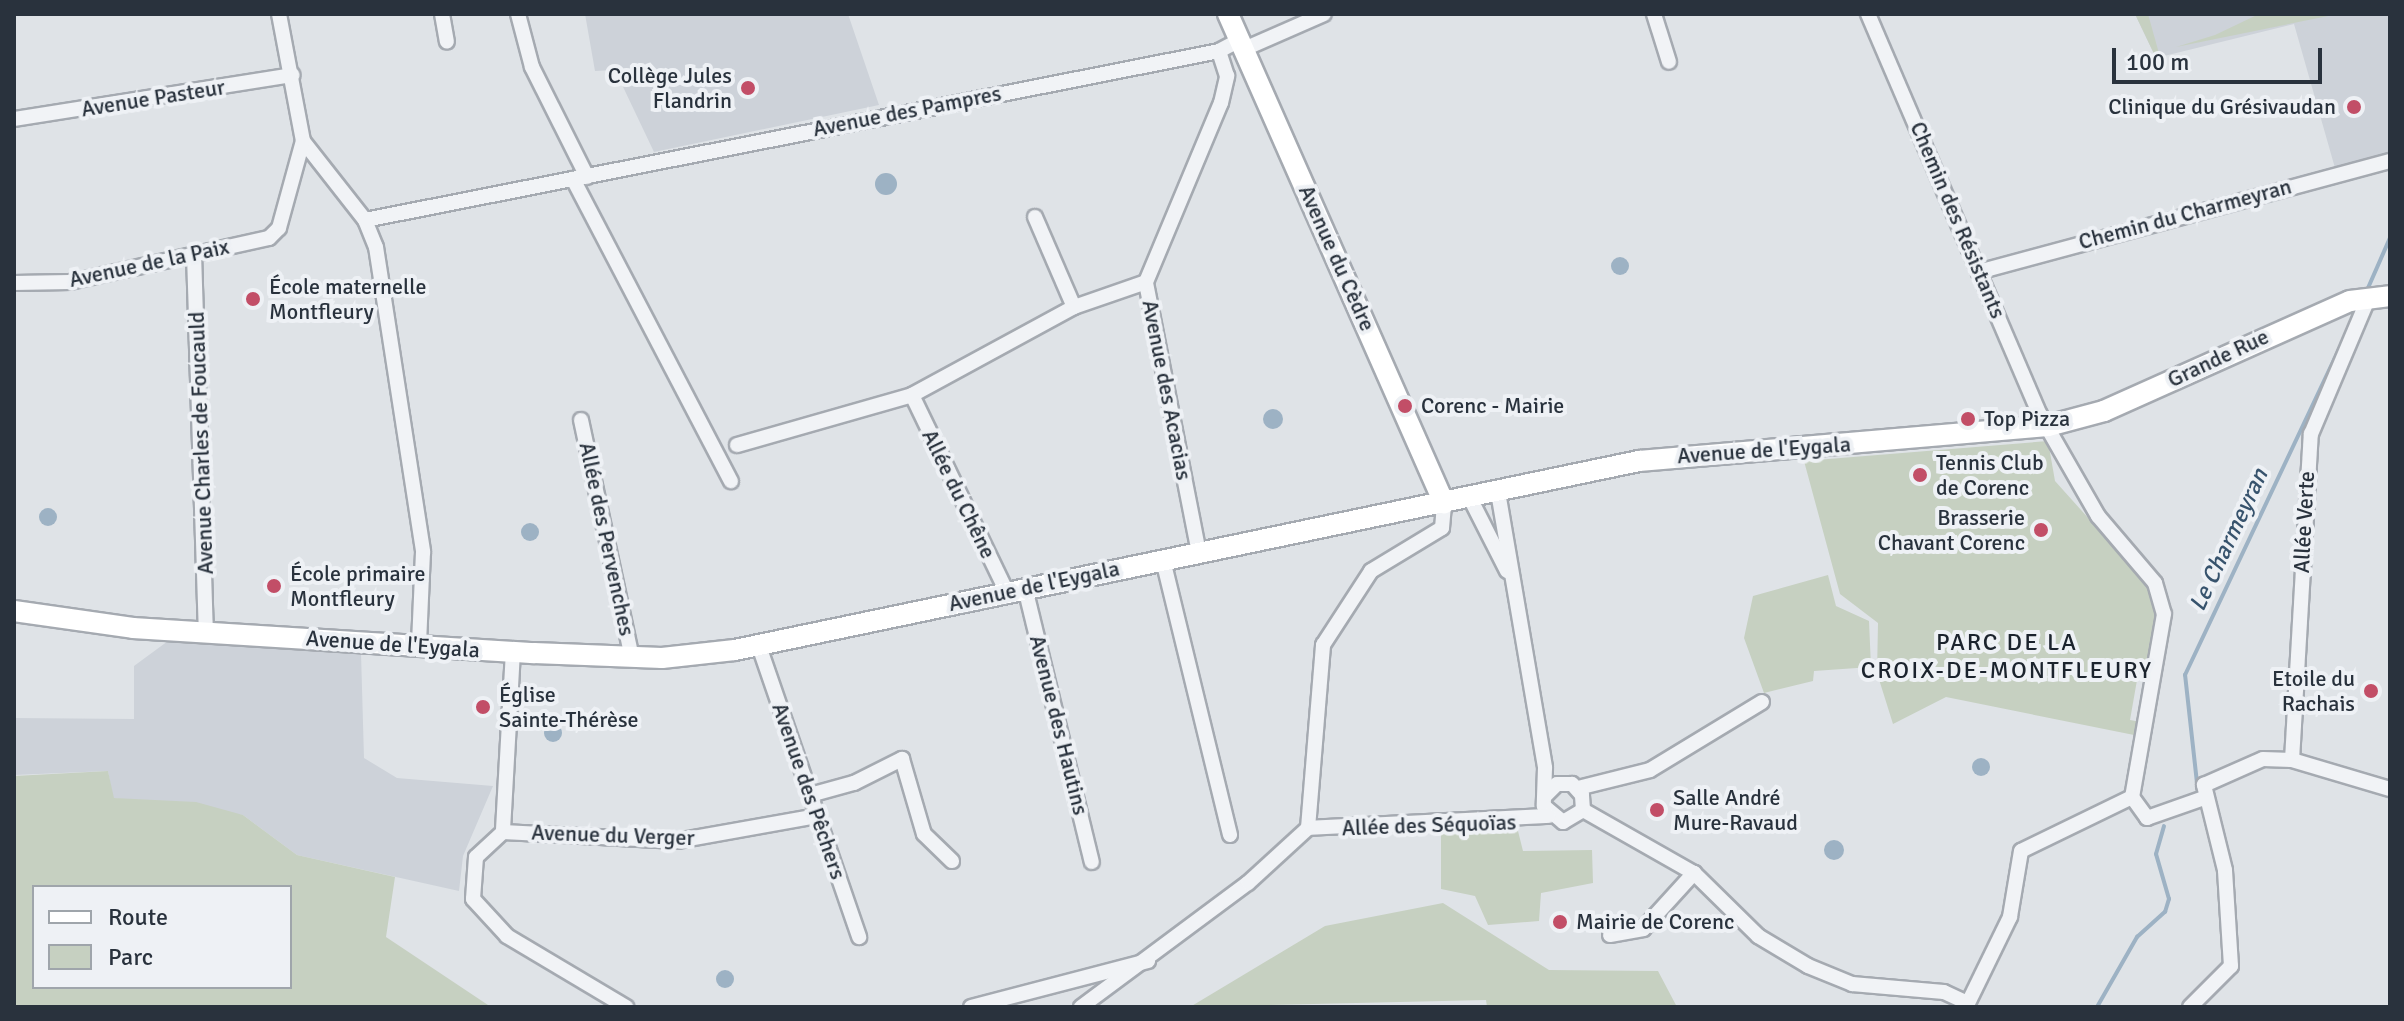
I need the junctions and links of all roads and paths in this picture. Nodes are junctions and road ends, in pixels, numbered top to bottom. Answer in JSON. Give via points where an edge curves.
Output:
{"nodes":[{"id":1,"x":279,"y":14,"type":"edge"},
{"id":2,"x":442,"y":14,"type":"edge"},
{"id":3,"x":518,"y":14,"type":"edge"},
{"id":4,"x":1228,"y":14,"type":"edge"},
{"id":5,"x":1324,"y":14,"type":"edge"},
{"id":6,"x":1654,"y":14,"type":"edge"},
{"id":7,"x":1868,"y":14,"type":"edge"},
{"id":8,"x":447,"y":42,"type":"dead end"},
{"id":9,"x":1242,"y":45,"type":"junction"},
{"id":10,"x":1219,"y":51,"type":"junction"},
{"id":11,"x":1669,"y":62,"type":"dead end"},
{"id":12,"x":293,"y":75,"type":"junction"},
{"id":13,"x":14,"y":119,"type":"edge"},
{"id":14,"x":303,"y":141,"type":"junction"},
{"id":15,"x":320,"y":159,"type":"junction"},
{"id":16,"x":2390,"y":161,"type":"edge"},
{"id":17,"x":296,"y":162,"type":"junction"},
{"id":18,"x":580,"y":178,"type":"junction"},
{"id":19,"x":1035,"y":217,"type":"dead end"},
{"id":20,"x":365,"y":220,"type":"junction"},
{"id":21,"x":194,"y":254,"type":"junction"},
{"id":22,"x":1982,"y":271,"type":"junction"},
{"id":23,"x":1146,"y":282,"type":"junction"},
{"id":24,"x":14,"y":283,"type":"edge"},
{"id":25,"x":2380,"y":297,"type":"edge"},
{"id":26,"x":1074,"y":307,"type":"junction"},
{"id":27,"x":912,"y":395,"type":"junction"},
{"id":28,"x":581,"y":420,"type":"dead end"},
{"id":29,"x":2048,"y":426,"type":"junction"},
{"id":30,"x":737,"y":445,"type":"dead end"},
{"id":31,"x":731,"y":481,"type":"dead end"},
{"id":32,"x":1498,"y":492,"type":"junction"},
{"id":33,"x":1470,"y":498,"type":"junction"},
{"id":34,"x":1444,"y":503,"type":"junction"},
{"id":35,"x":1199,"y":553,"type":"junction"},
{"id":36,"x":1163,"y":560,"type":"junction"},
{"id":37,"x":1507,"y":571,"type":"junction"},
{"id":38,"x":1016,"y":590,"type":"junction"},
{"id":39,"x":14,"y":611,"type":"edge"},
{"id":40,"x":206,"y":632,"type":"junction"},
{"id":41,"x":419,"y":644,"type":"junction"},
{"id":42,"x":759,"y":646,"type":"junction"},
{"id":43,"x":513,"y":651,"type":"junction"},
{"id":44,"x":632,"y":658,"type":"junction"},
{"id":45,"x":1762,"y":702,"type":"dead end"},
{"id":46,"x":2292,"y":760,"type":"junction"},
{"id":47,"x":1545,"y":768,"type":"junction"},
{"id":48,"x":1571,"y":786,"type":"junction"},
{"id":49,"x":2390,"y":789,"type":"edge"},
{"id":50,"x":810,"y":795,"type":"junction"},
{"id":51,"x":1546,"y":795,"type":"junction"},
{"id":52,"x":2132,"y":797,"type":"junction"},
{"id":53,"x":2204,"y":798,"type":"junction"},
{"id":54,"x":1583,"y":810,"type":"junction"},
{"id":55,"x":818,"y":816,"type":"junction"},
{"id":56,"x":1549,"y":816,"type":"junction"},
{"id":57,"x":1308,"y":828,"type":"junction"},
{"id":58,"x":503,"y":832,"type":"junction"},
{"id":59,"x":1230,"y":835,"type":"dead end"},
{"id":60,"x":952,"y":861,"type":"dead end"},
{"id":61,"x":1092,"y":862,"type":"dead end"},
{"id":62,"x":1694,"y":873,"type":"junction"},
{"id":63,"x":1610,"y":935,"type":"dead end"},
{"id":64,"x":859,"y":937,"type":"dead end"},
{"id":65,"x":1148,"y":961,"type":"junction"},
{"id":66,"x":1969,"y":1005,"type":"edge"},
{"id":67,"x":626,"y":1007,"type":"edge"},
{"id":68,"x":971,"y":1007,"type":"edge"},
{"id":69,"x":1081,"y":1007,"type":"edge"},
{"id":70,"x":2190,"y":1007,"type":"edge"}],
"edges":[{"from":1,"to":12,"type":"street"},
{"from":2,"to":8,"type":"street"},
{"from":3,"to":18,"type":"street","via":[[532,67]]},
{"from":4,"to":9,"type":"street","name":"Avenue du Cèdre"},
{"from":5,"to":9,"type":"street","name":"Avenue des Pampres"},
{"from":6,"to":11,"type":"street"},
{"from":7,"to":22,"type":"street","name":"Chemin des Résistants"},
{"from":9,"to":10,"type":"street","name":"Avenue des Pampres"},
{"from":9,"to":34,"type":"street","name":"Avenue du Cèdre"},
{"from":10,"to":18,"type":"street","name":"Avenue des Pampres"},
{"from":10,"to":23,"type":"street","name":"Avenue des Acacias","via":[[1227,76],[1221,103]]},
{"from":12,"to":13,"type":"street","name":"Avenue Pasteur"},
{"from":12,"to":14,"type":"street"},
{"from":14,"to":15,"type":"street"},
{"from":14,"to":17,"type":"street"},
{"from":15,"to":17,"type":"street"},
{"from":15,"to":20,"type":"street"},
{"from":16,"to":22,"type":"street","name":"Chemin du Charmeyran"},
{"from":17,"to":21,"type":"street","name":"Avenue de la Paix","via":[[279,228],[269,238]]},
{"from":18,"to":20,"type":"street","name":"Avenue des Pampres"},
{"from":18,"to":31,"type":"street"},
{"from":19,"to":26,"type":"street"},
{"from":20,"to":41,"type":"street","via":[[376,247],[422,569]]},
{"from":21,"to":24,"type":"street","name":"Avenue de la Paix","via":[[70,282]]},
{"from":21,"to":40,"type":"street","name":"Avenue Charles de Foucauld"},
{"from":22,"to":29,"type":"street","name":"Chemin des Résistants"},
{"from":23,"to":26,"type":"street"},
{"from":23,"to":35,"type":"street","name":"Avenue des Acacias"},
{"from":25,"to":29,"type":"street","name":"Grande Rue","via":[[2289,326],[2104,411]]},
{"from":25,"to":46,"type":"street","name":"Allée Verte","via":[[2311,434]]},
{"from":26,"to":27,"type":"street"},
{"from":27,"to":30,"type":"street"},
{"from":27,"to":38,"type":"street","name":"Allée du Chêne"},
{"from":28,"to":44,"type":"street","name":"Allée des Pervenches"},
{"from":29,"to":32,"type":"street","name":"Avenue de l'Eygala","via":[[1954,440],[1712,450]]},
{"from":29,"to":52,"type":"street","name":"Chemin des Résistants","via":[[2098,516],[2155,583],[2164,614]]},
{"from":32,"to":33,"type":"street","name":"Avenue de l'Eygala"},
{"from":32,"to":37,"type":"street"},
{"from":33,"to":34,"type":"street","name":"Avenue de l'Eygala"},
{"from":33,"to":37,"type":"street"},
{"from":34,"to":35,"type":"street","name":"Avenue de l'Eygala"},
{"from":34,"to":57,"type":"street","via":[[1442,528],[1371,571],[1323,645]]},
{"from":35,"to":36,"type":"street","name":"Avenue de l'Eygala"},
{"from":36,"to":38,"type":"street","name":"Avenue de l'Eygala"},
{"from":36,"to":59,"type":"street"},
{"from":37,"to":47,"type":"street"},
{"from":38,"to":42,"type":"street","name":"Avenue de l'Eygala"},
{"from":38,"to":61,"type":"street","name":"Avenue des Hautins"},
{"from":39,"to":40,"type":"street","name":"Avenue de l'Eygala"},
{"from":40,"to":41,"type":"street","name":"Avenue de l'Eygala"},
{"from":41,"to":43,"type":"street","name":"Avenue de l'Eygala"},
{"from":42,"to":44,"type":"street","name":"Avenue de l'Eygala"},
{"from":42,"to":50,"type":"street","name":"Avenue des Pêchers"},
{"from":43,"to":44,"type":"street","name":"Avenue de l'Eygala"},
{"from":43,"to":58,"type":"street"},
{"from":45,"to":48,"type":"street","via":[[1650,770]]},
{"from":46,"to":49,"type":"street"},
{"from":46,"to":53,"type":"street","via":[[2231,767],[2204,785]]},
{"from":47,"to":48,"type":"street"},
{"from":47,"to":51,"type":"street"},
{"from":48,"to":51,"type":"street"},
{"from":48,"to":54,"type":"street"},
{"from":50,"to":55,"type":"street","name":"Avenue des Pêchers"},
{"from":50,"to":60,"type":"street","via":[[902,759],[924,834]]},
{"from":51,"to":56,"type":"street"},
{"from":52,"to":53,"type":"street","via":[[2147,818]]},
{"from":52,"to":66,"type":"street","via":[[2021,851],[2010,917]]},
{"from":53,"to":70,"type":"street","via":[[2225,870],[2231,966]]},
{"from":54,"to":56,"type":"street","name":"Allée des Séquoïas","via":[[1569,822]]},
{"from":54,"to":62,"type":"street"},
{"from":55,"to":58,"type":"street","name":"Avenue du Verger","via":[[677,841]]},
{"from":55,"to":64,"type":"street","name":"Avenue des Pêchers"},
{"from":56,"to":57,"type":"street","name":"Allée des Séquoïas"},
{"from":57,"to":65,"type":"street"},
{"from":58,"to":67,"type":"street","via":[[476,857],[470,877],[484,919]]},
{"from":62,"to":63,"type":"street","via":[[1643,929]]},
{"from":62,"to":66,"type":"street","via":[[1758,936],[1808,966],[1852,984],[1944,992]]},
{"from":65,"to":68,"type":"street"},
{"from":65,"to":69,"type":"street"}]}
